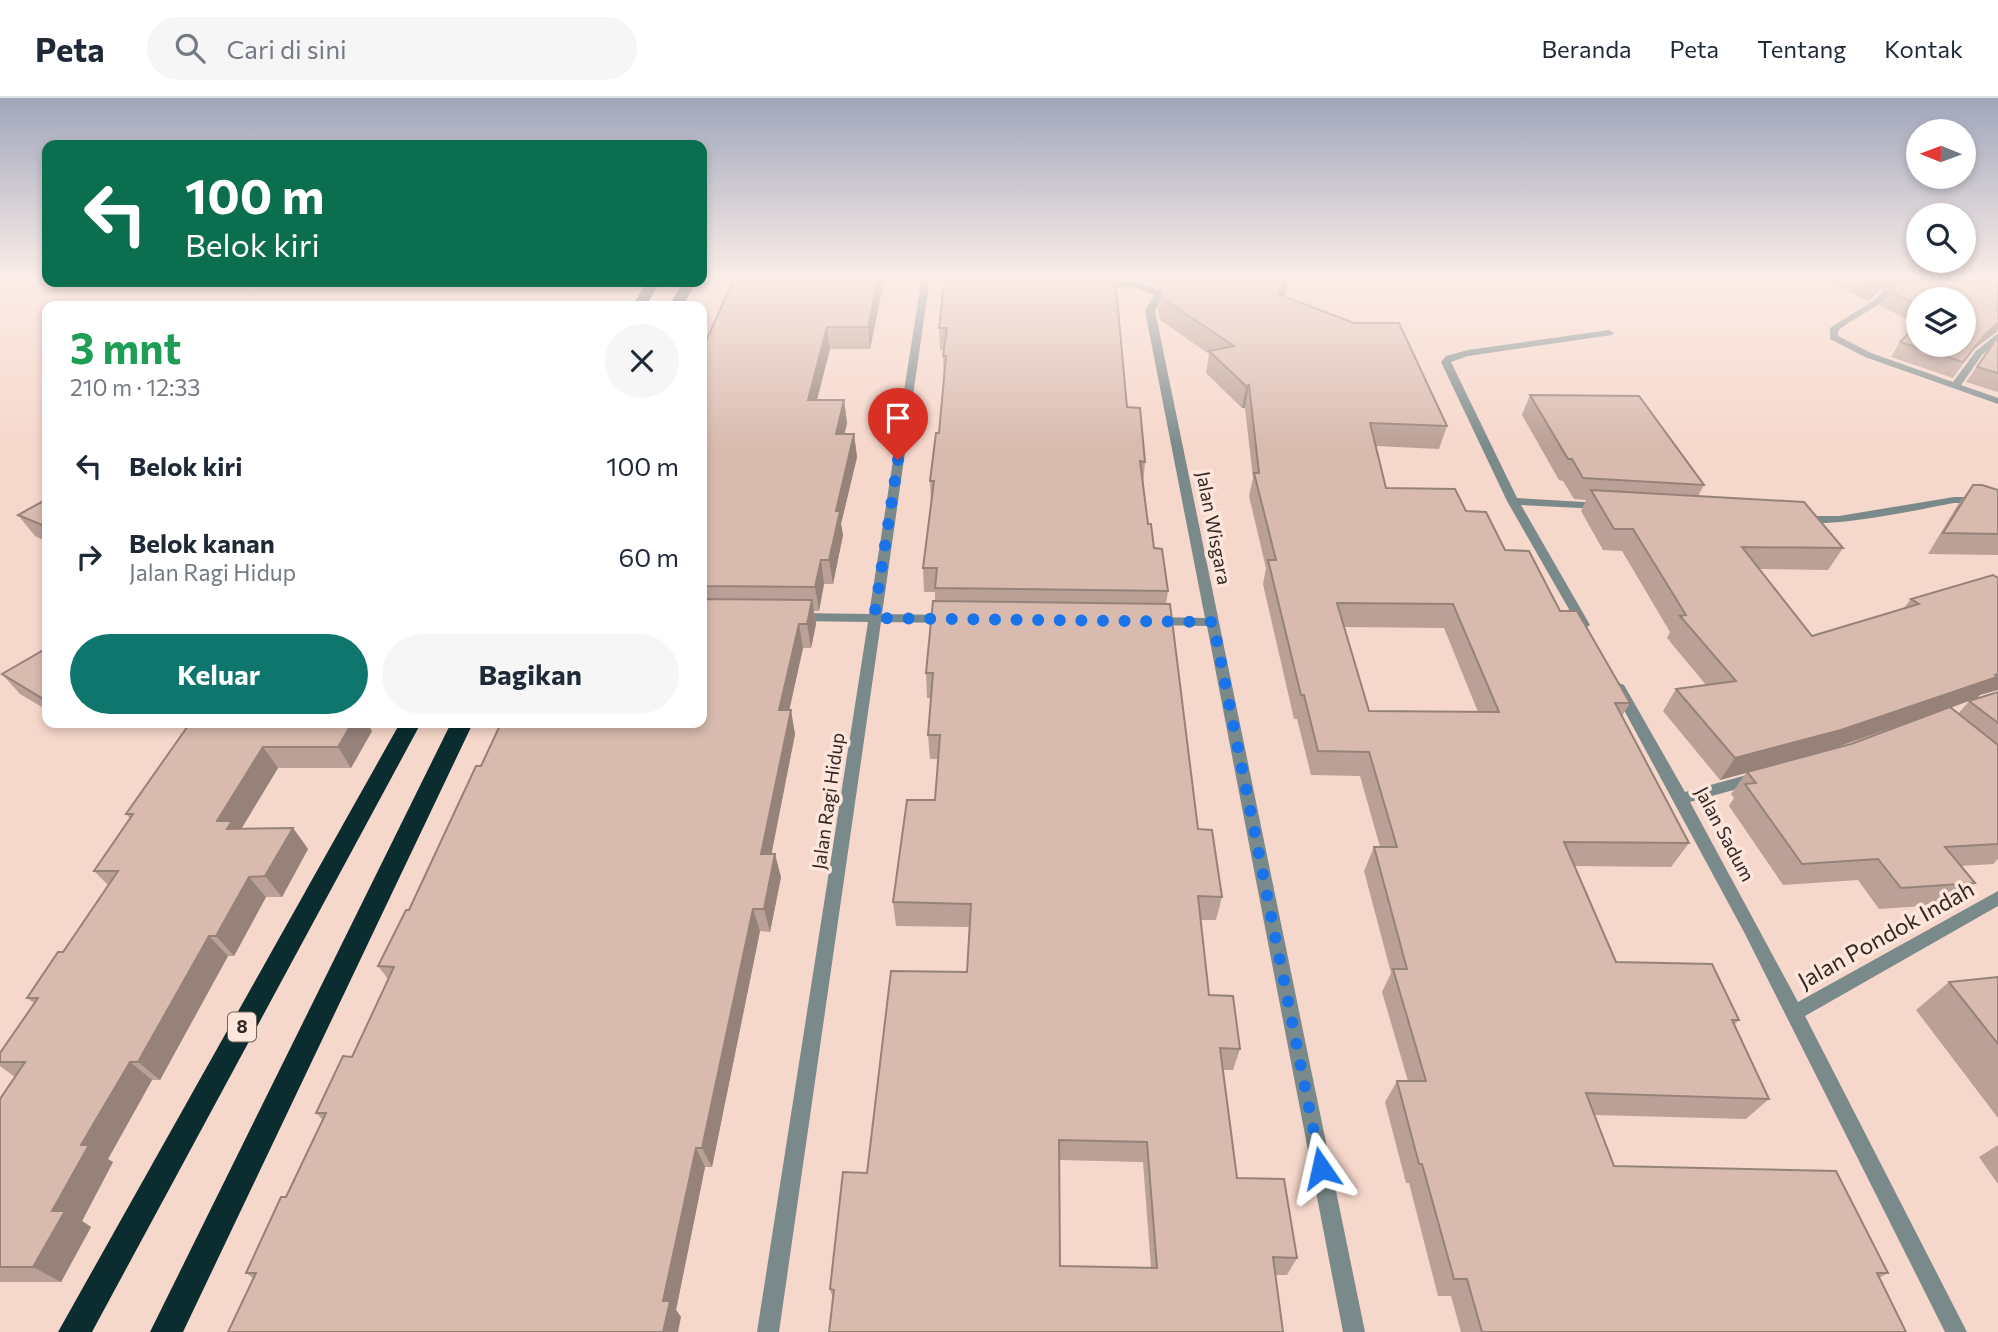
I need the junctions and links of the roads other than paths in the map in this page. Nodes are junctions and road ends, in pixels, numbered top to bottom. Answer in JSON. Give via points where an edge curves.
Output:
{"nodes":[{"id":1,"x":917,"y":334,"type":"edge"},
{"id":2,"x":1155,"y":334,"type":"edge"},
{"id":3,"x":1605,"y":334,"type":"edge"},
{"id":4,"x":1833,"y":334,"type":"edge"},
{"id":5,"x":1998,"y":336,"type":"edge"},
{"id":6,"x":1954,"y":387,"type":"junction"},
{"id":7,"x":1998,"y":401,"type":"edge"},
{"id":8,"x":1513,"y":501,"type":"junction"},
{"id":9,"x":1609,"y":507,"type":"edge"},
{"id":10,"x":1998,"y":511,"type":"edge"},
{"id":11,"x":1786,"y":518,"type":"edge"},
{"id":12,"x":782,"y":617,"type":"edge"},
{"id":13,"x":874,"y":618,"type":"junction"},
{"id":14,"x":969,"y":619,"type":"edge"},
{"id":15,"x":1145,"y":621,"type":"edge"},
{"id":16,"x":1213,"y":622,"type":"junction"},
{"id":17,"x":1594,"y":644,"type":"edge"},
{"id":18,"x":1608,"y":668,"type":"edge"},
{"id":19,"x":407,"y":728,"type":"edge"},
{"id":20,"x":460,"y":728,"type":"edge"},
{"id":21,"x":1774,"y":774,"type":"edge"},
{"id":22,"x":1682,"y":799,"type":"junction"},
{"id":23,"x":1998,"y":898,"type":"edge"},
{"id":24,"x":1796,"y":1012,"type":"junction"},
{"id":25,"x":74,"y":1332,"type":"edge"},
{"id":26,"x":166,"y":1332,"type":"edge"},
{"id":27,"x":768,"y":1332,"type":"edge"},
{"id":28,"x":1354,"y":1332,"type":"edge"},
{"id":29,"x":1956,"y":1332,"type":"edge"}],
"edges":[{"from":1,"to":13,"type":"street","name":"Jalan Ragi Hidup"},
{"from":2,"to":16,"type":"street","name":"Jalan Wisgara"},
{"from":3,"to":8,"type":"street","via":[[1468,353],[1446,362]]},
{"from":4,"to":6,"type":"street","via":[[1868,355]]},
{"from":5,"to":6,"type":"street"},
{"from":6,"to":7,"type":"street"},
{"from":8,"to":9,"type":"street"},
{"from":8,"to":17,"type":"street"},
{"from":10,"to":11,"type":"street","via":[[1954,500],[1839,519]]},
{"from":12,"to":13,"type":"street"},
{"from":13,"to":14,"type":"street"},
{"from":13,"to":27,"type":"street","name":"Jalan Ragi Hidup"},
{"from":15,"to":16,"type":"street"},
{"from":16,"to":28,"type":"street","name":"Jalan Wisgara"},
{"from":18,"to":22,"type":"street","name":"Jalan Sadum"},
{"from":19,"to":25,"type":"highway","number":"8"},
{"from":20,"to":26,"type":"highway"},
{"from":21,"to":22,"type":"street"},
{"from":22,"to":24,"type":"street","name":"Jalan Sadum"},
{"from":23,"to":24,"type":"street","name":"Jalan Pondok Indah"},
{"from":24,"to":29,"type":"street","name":"Jalan Sadum"}]}
